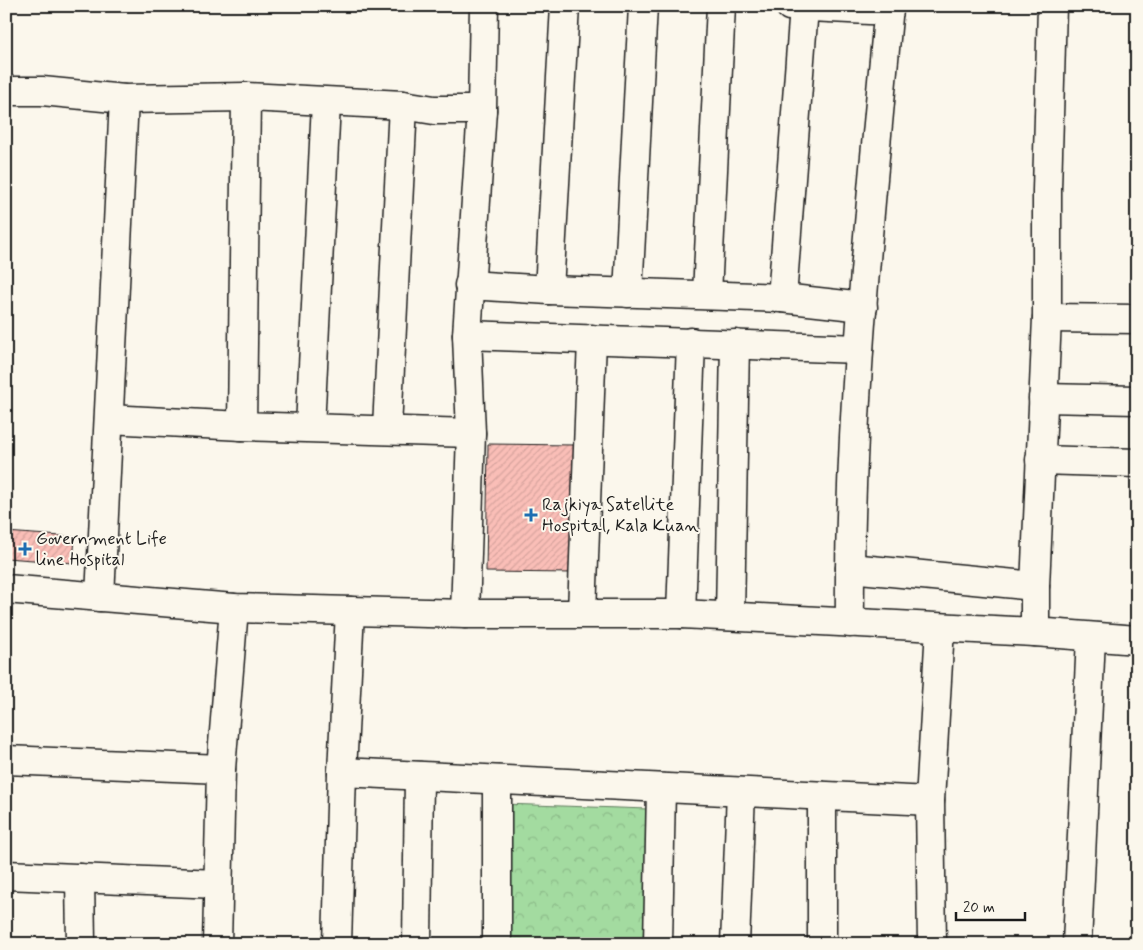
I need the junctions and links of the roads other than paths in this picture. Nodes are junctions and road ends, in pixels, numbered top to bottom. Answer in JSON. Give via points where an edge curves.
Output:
{"nodes":[{"id":1,"x":484,"y":6,"type":"edge"},
{"id":2,"x":565,"y":6,"type":"edge"},
{"id":3,"x":643,"y":6,"type":"edge"},
{"id":4,"x":720,"y":6,"type":"edge"},
{"id":5,"x":790,"y":6,"type":"edge"},
{"id":6,"x":1052,"y":6,"type":"edge"},
{"id":7,"x":804,"y":7,"type":"edge"},
{"id":8,"x":889,"y":9,"type":"edge"},
{"id":9,"x":6,"y":91,"type":"edge"},
{"id":10,"x":246,"y":97,"type":"junction"},
{"id":11,"x":124,"y":99,"type":"junction"},
{"id":12,"x":326,"y":103,"type":"junction"},
{"id":13,"x":403,"y":105,"type":"junction"},
{"id":14,"x":482,"y":110,"type":"junction"},
{"id":15,"x":469,"y":285,"type":"junction"},
{"id":16,"x":550,"y":290,"type":"junction"},
{"id":17,"x":628,"y":292,"type":"junction"},
{"id":18,"x":707,"y":294,"type":"junction"},
{"id":19,"x":782,"y":298,"type":"junction"},
{"id":20,"x":863,"y":307,"type":"junction"},
{"id":21,"x":1048,"y":318,"type":"junction"},
{"id":22,"x":1137,"y":319,"type":"edge"},
{"id":23,"x":467,"y":335,"type":"junction"},
{"id":24,"x":592,"y":339,"type":"junction"},
{"id":25,"x":691,"y":342,"type":"junction"},
{"id":26,"x":735,"y":344,"type":"junction"},
{"id":27,"x":859,"y":349,"type":"junction"},
{"id":28,"x":1043,"y":398,"type":"junction"},
{"id":29,"x":1137,"y":400,"type":"edge"},
{"id":30,"x":109,"y":419,"type":"junction"},
{"id":31,"x":242,"y":426,"type":"junction"},
{"id":32,"x":310,"y":427,"type":"junction"},
{"id":33,"x":387,"y":428,"type":"junction"},
{"id":34,"x":471,"y":433,"type":"junction"},
{"id":35,"x":1040,"y":460,"type":"junction"},
{"id":36,"x":1137,"y":463,"type":"edge"},
{"id":37,"x":850,"y":568,"type":"junction"},
{"id":38,"x":1035,"y":586,"type":"junction"},
{"id":39,"x":6,"y":589,"type":"edge"},
{"id":40,"x":100,"y":597,"type":"junction"},
{"id":41,"x":234,"y":608,"type":"junction"},
{"id":42,"x":350,"y":611,"type":"junction"},
{"id":43,"x":582,"y":613,"type":"junction"},
{"id":44,"x":464,"y":614,"type":"junction"},
{"id":45,"x":681,"y":614,"type":"junction"},
{"id":46,"x":730,"y":616,"type":"junction"},
{"id":47,"x":850,"y":622,"type":"junction"},
{"id":48,"x":940,"y":628,"type":"junction"},
{"id":49,"x":1035,"y":632,"type":"junction"},
{"id":50,"x":1091,"y":637,"type":"junction"},
{"id":51,"x":1137,"y":640,"type":"edge"},
{"id":52,"x":6,"y":760,"type":"edge"},
{"id":53,"x":221,"y":769,"type":"junction"},
{"id":54,"x":342,"y":772,"type":"junction"},
{"id":55,"x":420,"y":776,"type":"junction"},
{"id":56,"x":497,"y":780,"type":"junction"},
{"id":57,"x":661,"y":788,"type":"junction"},
{"id":58,"x":741,"y":792,"type":"junction"},
{"id":59,"x":822,"y":796,"type":"junction"},
{"id":60,"x":930,"y":801,"type":"junction"},
{"id":61,"x":6,"y":875,"type":"edge"},
{"id":62,"x":80,"y":878,"type":"junction"},
{"id":63,"x":217,"y":884,"type":"junction"},
{"id":64,"x":81,"y":944,"type":"edge"},
{"id":65,"x":217,"y":944,"type":"edge"},
{"id":66,"x":337,"y":944,"type":"edge"},
{"id":67,"x":417,"y":944,"type":"edge"},
{"id":68,"x":497,"y":944,"type":"edge"},
{"id":69,"x":658,"y":944,"type":"edge"},
{"id":70,"x":735,"y":944,"type":"edge"},
{"id":71,"x":822,"y":944,"type":"edge"},
{"id":72,"x":932,"y":944,"type":"edge"},
{"id":73,"x":1077,"y":944,"type":"edge"}],
"edges":[{"from":1,"to":14,"type":"street"},
{"from":2,"to":16,"type":"street"},
{"from":3,"to":17,"type":"street"},
{"from":4,"to":18,"type":"street"},
{"from":5,"to":7,"type":"street"},
{"from":6,"to":21,"type":"street","via":[[1047,190]]},
{"from":7,"to":8,"type":"street"},
{"from":7,"to":19,"type":"street"},
{"from":8,"to":20,"type":"street"},
{"from":9,"to":11,"type":"street"},
{"from":10,"to":11,"type":"street"},
{"from":10,"to":12,"type":"street"},
{"from":10,"to":31,"type":"street"},
{"from":11,"to":30,"type":"street"},
{"from":12,"to":13,"type":"street"},
{"from":12,"to":32,"type":"street"},
{"from":13,"to":14,"type":"street","via":[[434,110]]},
{"from":13,"to":33,"type":"street"},
{"from":14,"to":15,"type":"street"},
{"from":15,"to":16,"type":"street"},
{"from":15,"to":23,"type":"street"},
{"from":16,"to":17,"type":"street"},
{"from":17,"to":18,"type":"street"},
{"from":18,"to":19,"type":"street"},
{"from":19,"to":20,"type":"street"},
{"from":20,"to":27,"type":"street"},
{"from":21,"to":22,"type":"street"},
{"from":21,"to":28,"type":"street"},
{"from":23,"to":24,"type":"street"},
{"from":23,"to":34,"type":"street"},
{"from":24,"to":25,"type":"street"},
{"from":24,"to":43,"type":"street"},
{"from":25,"to":26,"type":"street"},
{"from":25,"to":45,"type":"street"},
{"from":26,"to":27,"type":"street"},
{"from":26,"to":46,"type":"street"},
{"from":27,"to":37,"type":"street"},
{"from":28,"to":29,"type":"street"},
{"from":28,"to":35,"type":"street"},
{"from":30,"to":31,"type":"street"},
{"from":30,"to":40,"type":"street"},
{"from":31,"to":32,"type":"street"},
{"from":32,"to":33,"type":"street"},
{"from":33,"to":34,"type":"street"},
{"from":34,"to":44,"type":"street"},
{"from":35,"to":36,"type":"street"},
{"from":35,"to":38,"type":"street"},
{"from":37,"to":38,"type":"street"},
{"from":37,"to":47,"type":"street"},
{"from":38,"to":49,"type":"street"},
{"from":39,"to":40,"type":"street"},
{"from":40,"to":41,"type":"street"},
{"from":41,"to":42,"type":"street"},
{"from":41,"to":53,"type":"street"},
{"from":42,"to":44,"type":"street"},
{"from":42,"to":54,"type":"street"},
{"from":43,"to":44,"type":"street"},
{"from":43,"to":45,"type":"street"},
{"from":45,"to":46,"type":"street"},
{"from":46,"to":47,"type":"street"},
{"from":47,"to":48,"type":"street"},
{"from":48,"to":49,"type":"street"},
{"from":48,"to":60,"type":"street"},
{"from":49,"to":50,"type":"street"},
{"from":50,"to":51,"type":"street"},
{"from":50,"to":73,"type":"street"},
{"from":52,"to":53,"type":"street"},
{"from":53,"to":63,"type":"street"},
{"from":54,"to":55,"type":"street"},
{"from":54,"to":66,"type":"street"},
{"from":55,"to":56,"type":"street"},
{"from":55,"to":67,"type":"street"},
{"from":56,"to":57,"type":"street"},
{"from":56,"to":68,"type":"street"},
{"from":57,"to":58,"type":"street"},
{"from":57,"to":69,"type":"street"},
{"from":58,"to":59,"type":"street"},
{"from":58,"to":70,"type":"street"},
{"from":59,"to":60,"type":"street"},
{"from":59,"to":71,"type":"street"},
{"from":60,"to":72,"type":"street"},
{"from":61,"to":62,"type":"street"},
{"from":62,"to":63,"type":"street"},
{"from":62,"to":64,"type":"street"},
{"from":63,"to":65,"type":"street"}]}
